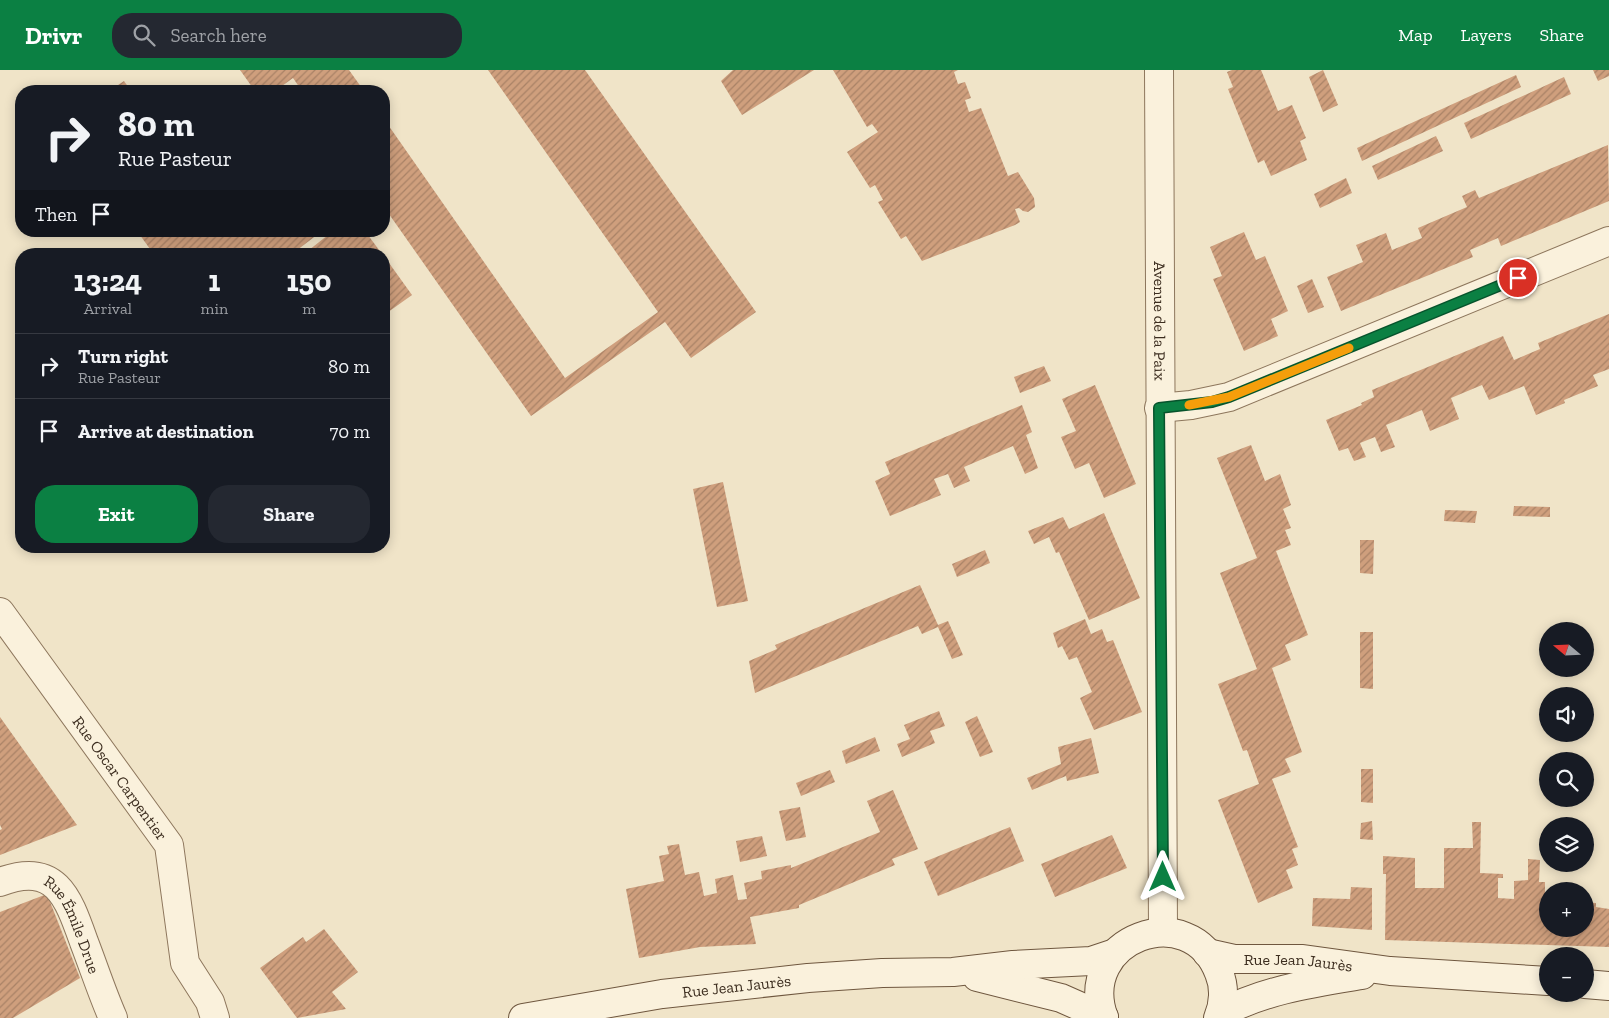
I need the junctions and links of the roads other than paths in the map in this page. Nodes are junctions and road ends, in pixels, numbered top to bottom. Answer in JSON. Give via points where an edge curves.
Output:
{"nodes":[{"id":1,"x":1159,"y":70,"type":"edge"},
{"id":2,"x":1609,"y":241,"type":"edge"},
{"id":3,"x":1159,"y":408,"type":"junction"},
{"id":4,"x":0,"y":612,"type":"edge"},
{"id":5,"x":0,"y":882,"type":"edge"},
{"id":6,"x":1163,"y":932,"type":"junction"},
{"id":7,"x":1115,"y":953,"type":"junction"},
{"id":8,"x":1207,"y":953,"type":"junction"},
{"id":9,"x":1390,"y":971,"type":"junction"},
{"id":10,"x":953,"y":972,"type":"junction"},
{"id":11,"x":1539,"y":981,"type":"edge"},
{"id":12,"x":1594,"y":985,"type":"edge"},
{"id":13,"x":1609,"y":986,"type":"edge"},
{"id":14,"x":1219,"y":1016,"type":"edge"},
{"id":15,"x":113,"y":1018,"type":"edge"},
{"id":16,"x":215,"y":1018,"type":"edge"},
{"id":17,"x":523,"y":1018,"type":"edge"},
{"id":18,"x":1104,"y":1018,"type":"edge"}],
"edges":[{"from":1,"to":3,"type":"street","name":"Avenue de la Paix"},
{"from":2,"to":3,"type":"street","via":[[1229,397]]},
{"from":3,"to":6,"type":"street","name":"Avenue de la Paix"},
{"from":4,"to":16,"type":"street","name":"Rue Oscar Carpentier","via":[[169,845],[185,963],[210,1002]]},
{"from":5,"to":15,"type":"street","name":"Rue Émile Drue","via":[[28,875],[40,876],[65,895]]},
{"from":6,"to":7,"type":"street","name":"Rue Jean Jaurès","via":[[1137,937]]},
{"from":6,"to":8,"type":"street","name":"Rue Jean Jaurès","via":[[1188,938]]},
{"from":7,"to":10,"type":"street","name":"Rue Jean Jaurès","via":[[1091,961]]},
{"from":7,"to":18,"type":"street","name":"Rue Jean Jaurès","via":[[1100,984]]},
{"from":8,"to":9,"type":"street","name":"Rue Jean Jaurès","via":[[1234,959],[1303,959]]},
{"from":8,"to":14,"type":"street","name":"Rue Jean Jaurès","via":[[1222,982],[1223,1002]]},
{"from":9,"to":11,"type":"street","name":"Rue Jean Jaurès"},
{"from":9,"to":14,"type":"street","name":"Rue Jean Jaurès","via":[[1273,992],[1248,1000]]},
{"from":10,"to":17,"type":"street","name":"Rue Jean Jaurès","via":[[798,979],[662,994]]},
{"from":10,"to":18,"type":"street","name":"Rue Jean Jaurès","via":[[1038,991],[1081,1005]]},
{"from":12,"to":13,"type":"street"}]}
